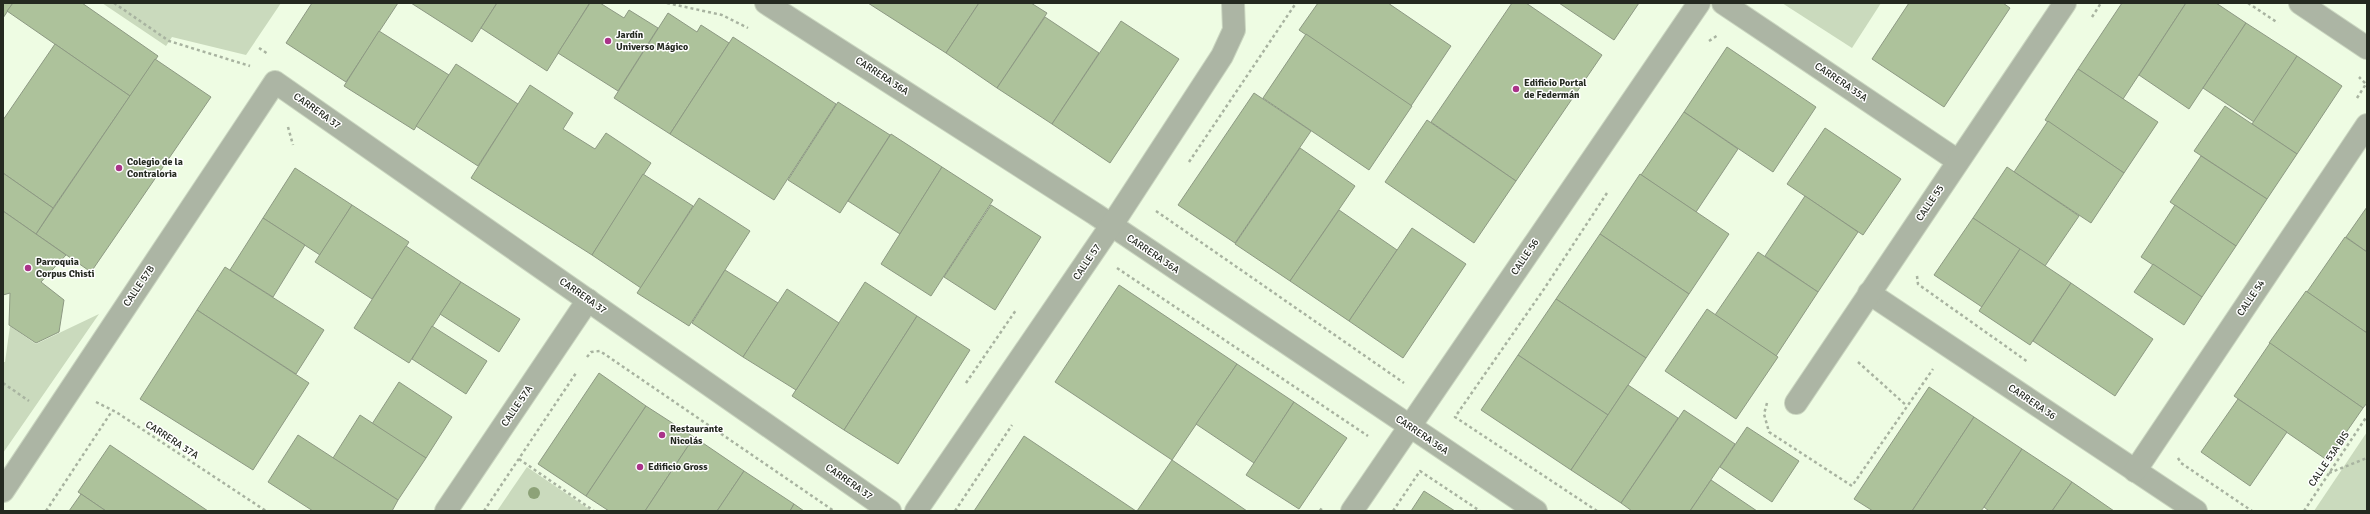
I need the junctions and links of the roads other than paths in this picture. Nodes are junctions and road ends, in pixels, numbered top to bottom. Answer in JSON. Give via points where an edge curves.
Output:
{"nodes":[{"id":1,"x":766,"y":3,"type":"edge"},
{"id":2,"x":1233,"y":3,"type":"edge"},
{"id":3,"x":1699,"y":3,"type":"edge"},
{"id":4,"x":1723,"y":3,"type":"edge"},
{"id":5,"x":2064,"y":3,"type":"edge"},
{"id":6,"x":2300,"y":3,"type":"edge"},
{"id":7,"x":2367,"y":48,"type":"edge"},
{"id":8,"x":276,"y":82,"type":"joint"},
{"id":9,"x":2367,"y":125,"type":"edge"},
{"id":10,"x":1958,"y":161,"type":"junction"},
{"id":11,"x":1112,"y":225,"type":"junction"},
{"id":12,"x":1869,"y":293,"type":"junction"},
{"id":13,"x":588,"y":300,"type":"junction"},
{"id":14,"x":1796,"y":403,"type":"dead end"},
{"id":15,"x":1410,"y":427,"type":"junction"},
{"id":16,"x":2135,"y":470,"type":"junction"},
{"id":17,"x":3,"y":491,"type":"edge"},
{"id":18,"x":446,"y":511,"type":"edge"},
{"id":19,"x":890,"y":511,"type":"edge"},
{"id":20,"x":916,"y":511,"type":"edge"},
{"id":21,"x":1352,"y":511,"type":"edge"},
{"id":22,"x":1536,"y":511,"type":"edge"},
{"id":23,"x":2196,"y":511,"type":"edge"}],
"edges":[{"from":1,"to":11,"type":"street","name":"CARRERA 36A"},
{"from":2,"to":11,"type":"street","name":"CALLE 57","via":[[1234,30],[1222,56]]},
{"from":3,"to":15,"type":"street","name":"CALLE 56"},
{"from":4,"to":10,"type":"street","name":"CARRERA 35A"},
{"from":5,"to":10,"type":"street","name":"CALLE 55"},
{"from":6,"to":7,"type":"street"},
{"from":8,"to":13,"type":"street","name":"CARRERA 37"},
{"from":8,"to":17,"type":"street","name":"CALLE 57B"},
{"from":9,"to":16,"type":"street","name":"CALLE 54"},
{"from":10,"to":12,"type":"street","name":"CALLE 55"},
{"from":11,"to":15,"type":"street","name":"CARRERA 36A"},
{"from":11,"to":20,"type":"street","name":"CALLE 57"},
{"from":12,"to":14,"type":"street","name":"CALLE 55"},
{"from":12,"to":16,"type":"street","name":"CARRERA 36"},
{"from":13,"to":18,"type":"street","name":"CALLE 57A"},
{"from":13,"to":19,"type":"street","name":"CARRERA 37"},
{"from":15,"to":21,"type":"street","name":"CALLE 56"},
{"from":15,"to":22,"type":"street","name":"CARRERA 36A"},
{"from":16,"to":23,"type":"street","name":"CARRERA 36"}]}
